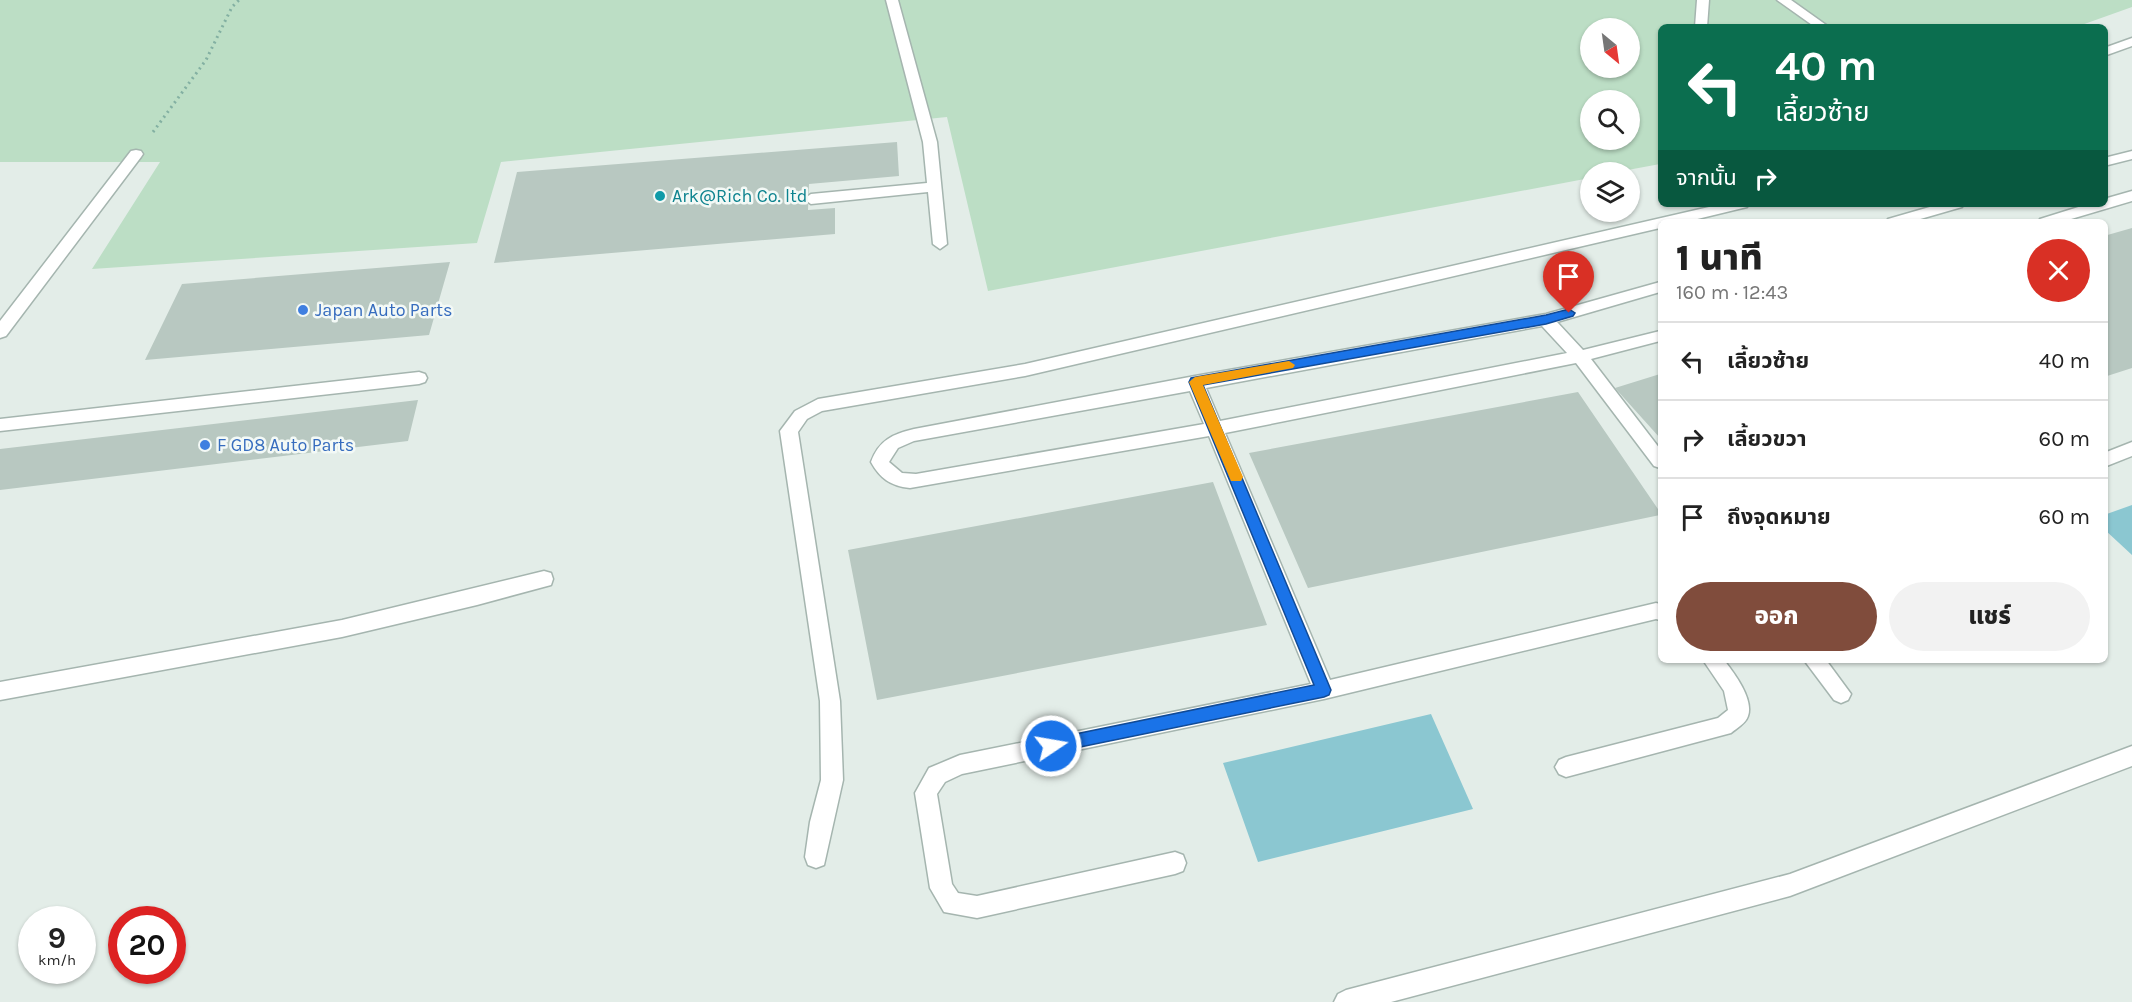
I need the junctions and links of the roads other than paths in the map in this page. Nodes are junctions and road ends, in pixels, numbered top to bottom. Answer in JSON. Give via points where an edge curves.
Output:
{"nodes":[{"id":1,"x":892,"y":0,"type":"edge"},
{"id":2,"x":1703,"y":0,"type":"edge"},
{"id":3,"x":1783,"y":0,"type":"edge"},
{"id":4,"x":1701,"y":24,"type":"edge"},
{"id":5,"x":1819,"y":24,"type":"edge"},
{"id":6,"x":2132,"y":42,"type":"edge"},
{"id":7,"x":2108,"y":51,"type":"edge"},
{"id":8,"x":136,"y":154,"type":"road end"},
{"id":9,"x":2132,"y":155,"type":"edge"},
{"id":10,"x":2110,"y":161,"type":"edge"},
{"id":11,"x":2132,"y":171,"type":"edge"},
{"id":12,"x":934,"y":187,"type":"junction"},
{"id":13,"x":2132,"y":196,"type":"edge"},
{"id":14,"x":811,"y":199,"type":"dead end"},
{"id":15,"x":2108,"y":203,"type":"edge"},
{"id":16,"x":1729,"y":207,"type":"edge"},
{"id":17,"x":1946,"y":207,"type":"edge"},
{"id":18,"x":2094,"y":207,"type":"edge"},
{"id":19,"x":1676,"y":219,"type":"edge"},
{"id":20,"x":1904,"y":219,"type":"edge"},
{"id":21,"x":2055,"y":219,"type":"edge"},
{"id":22,"x":1658,"y":223,"type":"edge"},
{"id":23,"x":940,"y":244,"type":"dead end"},
{"id":24,"x":1658,"y":289,"type":"edge"},
{"id":25,"x":1546,"y":320,"type":"junction"},
{"id":26,"x":0,"y":332,"type":"edge"},
{"id":27,"x":1658,"y":337,"type":"edge"},
{"id":28,"x":1581,"y":358,"type":"junction"},
{"id":29,"x":419,"y":378,"type":"dead end"},
{"id":30,"x":1195,"y":382,"type":"junction"},
{"id":31,"x":0,"y":425,"type":"edge"},
{"id":32,"x":1216,"y":429,"type":"junction"},
{"id":33,"x":2132,"y":449,"type":"edge"},
{"id":34,"x":2108,"y":455,"type":"edge"},
{"id":35,"x":1658,"y":458,"type":"edge"},
{"id":36,"x":544,"y":579,"type":"dead end"},
{"id":37,"x":1658,"y":612,"type":"edge"},
{"id":38,"x":1715,"y":663,"type":"edge"},
{"id":39,"x":1816,"y":663,"type":"edge"},
{"id":40,"x":1324,"y":690,"type":"junction"},
{"id":41,"x":0,"y":691,"type":"edge"},
{"id":42,"x":1841,"y":694,"type":"dead end"},
{"id":43,"x":2132,"y":756,"type":"edge"},
{"id":44,"x":1566,"y":766,"type":"dead end"},
{"id":45,"x":816,"y":856,"type":"dead end"},
{"id":46,"x":1175,"y":863,"type":"dead end"},
{"id":47,"x":1346,"y":1002,"type":"edge"}],
"edges":[{"from":1,"to":12,"type":"street","via":[[930,142]]},
{"from":2,"to":4,"type":"street"},
{"from":3,"to":5,"type":"street"},
{"from":6,"to":7,"type":"street"},
{"from":8,"to":26,"type":"street"},
{"from":9,"to":10,"type":"street"},
{"from":10,"to":11,"type":"street"},
{"from":12,"to":14,"type":"street"},
{"from":12,"to":23,"type":"street"},
{"from":13,"to":15,"type":"street"},
{"from":16,"to":19,"type":"street"},
{"from":17,"to":20,"type":"street"},
{"from":18,"to":21,"type":"street"},
{"from":22,"to":45,"type":"street","via":[[1025,370],[818,405],[801,415],[789,431],[830,701],[832,780]]},
{"from":24,"to":25,"type":"street"},
{"from":25,"to":28,"type":"street"},
{"from":25,"to":30,"type":"street"},
{"from":27,"to":28,"type":"street"},
{"from":28,"to":32,"type":"street"},
{"from":28,"to":35,"type":"street"},
{"from":29,"to":31,"type":"street"},
{"from":30,"to":32,"type":"street"},
{"from":30,"to":32,"type":"street","via":[[908,436],[890,443],[880,462],[894,479],[909,482]]},
{"from":32,"to":40,"type":"street"},
{"from":33,"to":34,"type":"street"},
{"from":36,"to":41,"type":"street","via":[[273,644]]},
{"from":37,"to":40,"type":"street"},
{"from":38,"to":44,"type":"street","via":[[1733,688],[1739,713],[1724,726]]},
{"from":39,"to":42,"type":"street"},
{"from":40,"to":46,"type":"street","via":[[960,765],[937,775],[926,793],[941,888],[952,904],[977,908]]},
{"from":43,"to":47,"type":"street","via":[[1790,885]]}]}
